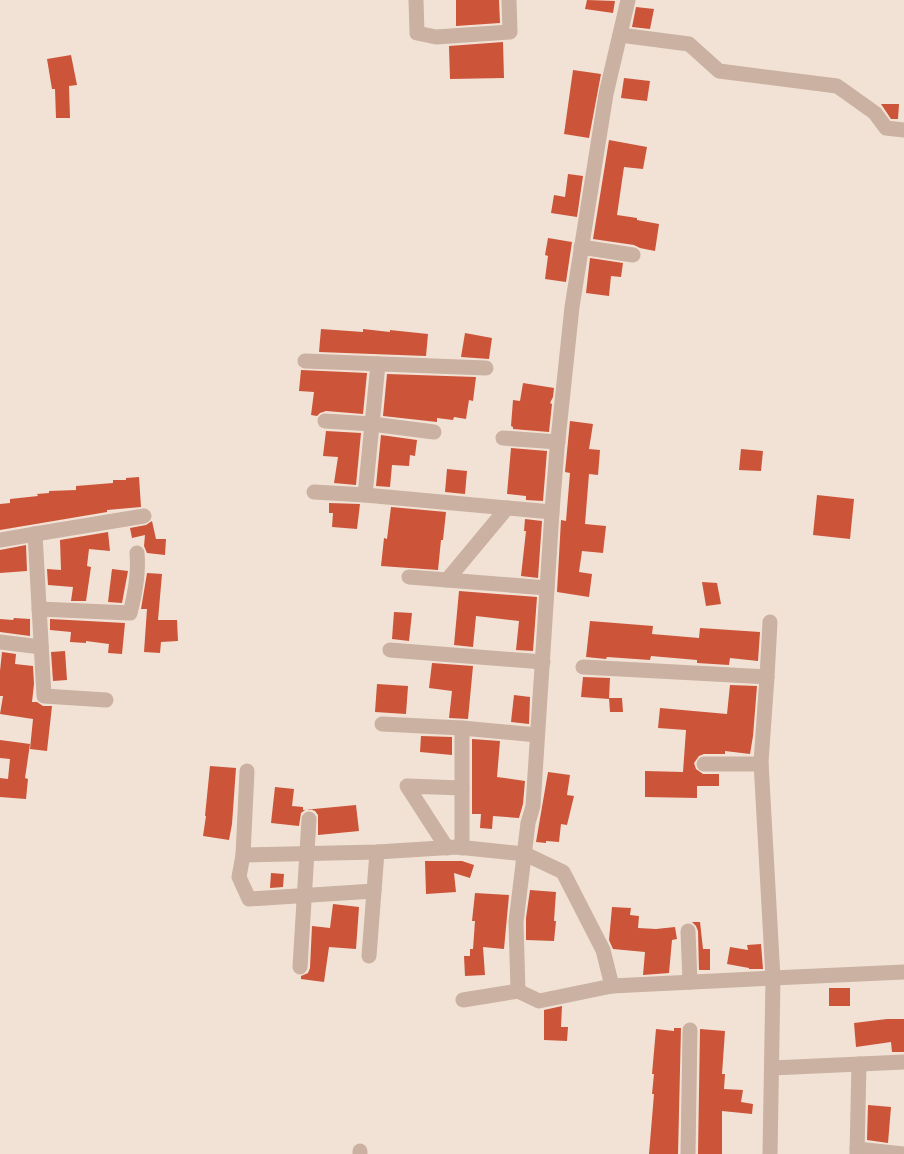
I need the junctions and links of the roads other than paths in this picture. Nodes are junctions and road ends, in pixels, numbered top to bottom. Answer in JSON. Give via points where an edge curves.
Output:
{"nodes":[{"id":1,"x":416,"y":0,"type":"edge"},
{"id":2,"x":509,"y":0,"type":"edge"},
{"id":3,"x":628,"y":0,"type":"edge"},
{"id":4,"x":620,"y":35,"type":"junction"},
{"id":5,"x":904,"y":130,"type":"edge"},
{"id":6,"x":581,"y":247,"type":"junction"},
{"id":7,"x":633,"y":255,"type":"dead end"},
{"id":8,"x":305,"y":361,"type":"dead end"},
{"id":9,"x":378,"y":364,"type":"junction"},
{"id":10,"x":486,"y":368,"type":"dead end"},
{"id":11,"x":325,"y":421,"type":"dead end"},
{"id":12,"x":372,"y":424,"type":"junction"},
{"id":13,"x":434,"y":432,"type":"dead end"},
{"id":14,"x":503,"y":438,"type":"dead end"},
{"id":15,"x":558,"y":442,"type":"junction"},
{"id":16,"x":314,"y":492,"type":"dead end"},
{"id":17,"x":365,"y":495,"type":"junction"},
{"id":18,"x":507,"y":508,"type":"junction"},
{"id":19,"x":552,"y":512,"type":"junction"},
{"id":20,"x":144,"y":516,"type":"dead end"},
{"id":21,"x":35,"y":534,"type":"junction"},
{"id":22,"x":0,"y":540,"type":"edge"},
{"id":23,"x":137,"y":554,"type":"dead end"},
{"id":24,"x":409,"y":577,"type":"dead end"},
{"id":25,"x":447,"y":580,"type":"junction"},
{"id":26,"x":547,"y":588,"type":"junction"},
{"id":27,"x":39,"y":609,"type":"junction"},
{"id":28,"x":770,"y":622,"type":"dead end"},
{"id":29,"x":0,"y":642,"type":"edge"},
{"id":30,"x":41,"y":647,"type":"junction"},
{"id":31,"x":390,"y":650,"type":"dead end"},
{"id":32,"x":543,"y":662,"type":"junction"},
{"id":33,"x":583,"y":667,"type":"dead end"},
{"id":34,"x":768,"y":677,"type":"junction"},
{"id":35,"x":106,"y":700,"type":"dead end"},
{"id":36,"x":382,"y":724,"type":"dead end"},
{"id":37,"x":462,"y":728,"type":"junction"},
{"id":38,"x":537,"y":735,"type":"junction"},
{"id":39,"x":704,"y":764,"type":"dead end"},
{"id":40,"x":761,"y":764,"type":"junction"},
{"id":41,"x":247,"y":771,"type":"dead end"},
{"id":42,"x":462,"y":788,"type":"junction"},
{"id":43,"x":309,"y":819,"type":"dead end"},
{"id":44,"x":454,"y":848,"type":"junction"},
{"id":45,"x":377,"y":852,"type":"junction"},
{"id":46,"x":307,"y":854,"type":"junction"},
{"id":47,"x":525,"y":854,"type":"junction"},
{"id":48,"x":243,"y":855,"type":"junction"},
{"id":49,"x":374,"y":891,"type":"junction"},
{"id":50,"x":304,"y":895,"type":"junction"},
{"id":51,"x":688,"y":931,"type":"dead end"},
{"id":52,"x":369,"y":956,"type":"dead end"},
{"id":53,"x":300,"y":967,"type":"dead end"},
{"id":54,"x":904,"y":972,"type":"edge"},
{"id":55,"x":773,"y":978,"type":"junction"},
{"id":56,"x":690,"y":982,"type":"junction"},
{"id":57,"x":612,"y":986,"type":"junction"},
{"id":58,"x":518,"y":991,"type":"junction"},
{"id":59,"x":463,"y":1000,"type":"dead end"},
{"id":60,"x":690,"y":1030,"type":"dead end"},
{"id":61,"x":904,"y":1062,"type":"edge"},
{"id":62,"x":859,"y":1064,"type":"junction"},
{"id":63,"x":772,"y":1068,"type":"junction"},
{"id":64,"x":857,"y":1152,"type":"edge"},
{"id":65,"x":688,"y":1154,"type":"edge"},
{"id":66,"x":770,"y":1154,"type":"edge"},
{"id":67,"x":904,"y":1154,"type":"edge"}],
"edges":[{"from":1,"to":2,"type":"street","via":[[417,33],[436,37],[510,32]]},
{"from":3,"to":4,"type":"street"},
{"from":4,"to":5,"type":"street","via":[[689,44],[719,71],[837,86],[875,113],[886,128]]},
{"from":4,"to":6,"type":"street","via":[[606,94]]},
{"from":6,"to":7,"type":"street"},
{"from":6,"to":15,"type":"street"},
{"from":8,"to":9,"type":"street"},
{"from":9,"to":10,"type":"street"},
{"from":9,"to":12,"type":"street"},
{"from":11,"to":12,"type":"street"},
{"from":12,"to":13,"type":"street"},
{"from":12,"to":17,"type":"street"},
{"from":14,"to":15,"type":"street"},
{"from":15,"to":19,"type":"street"},
{"from":16,"to":17,"type":"street"},
{"from":17,"to":18,"type":"street"},
{"from":18,"to":19,"type":"street"},
{"from":18,"to":25,"type":"street"},
{"from":19,"to":26,"type":"street"},
{"from":20,"to":21,"type":"street"},
{"from":21,"to":22,"type":"street"},
{"from":21,"to":27,"type":"street"},
{"from":23,"to":27,"type":"street","via":[[130,613]]},
{"from":24,"to":25,"type":"street"},
{"from":25,"to":26,"type":"street"},
{"from":26,"to":32,"type":"street"},
{"from":27,"to":30,"type":"street"},
{"from":28,"to":34,"type":"street"},
{"from":29,"to":30,"type":"street"},
{"from":30,"to":35,"type":"street","via":[[44,696]]},
{"from":31,"to":32,"type":"street"},
{"from":32,"to":38,"type":"street"},
{"from":33,"to":34,"type":"street"},
{"from":34,"to":40,"type":"street"},
{"from":36,"to":37,"type":"street"},
{"from":37,"to":38,"type":"street"},
{"from":37,"to":42,"type":"street"},
{"from":38,"to":47,"type":"street","via":[[533,806]]},
{"from":39,"to":40,"type":"street"},
{"from":40,"to":55,"type":"street"},
{"from":41,"to":48,"type":"street"},
{"from":42,"to":44,"type":"street"},
{"from":42,"to":44,"type":"street","via":[[407,786]]},
{"from":43,"to":46,"type":"street"},
{"from":44,"to":45,"type":"street"},
{"from":44,"to":47,"type":"street"},
{"from":45,"to":46,"type":"street"},
{"from":45,"to":49,"type":"street"},
{"from":46,"to":48,"type":"street"},
{"from":46,"to":50,"type":"street"},
{"from":47,"to":57,"type":"street","via":[[563,872],[603,950]]},
{"from":47,"to":58,"type":"street","via":[[516,922]]},
{"from":48,"to":50,"type":"street","via":[[239,877],[249,898]]},
{"from":49,"to":50,"type":"street"},
{"from":49,"to":52,"type":"street"},
{"from":50,"to":53,"type":"street"},
{"from":51,"to":56,"type":"street"},
{"from":54,"to":55,"type":"street"},
{"from":55,"to":56,"type":"street"},
{"from":55,"to":63,"type":"street"},
{"from":56,"to":57,"type":"street"},
{"from":57,"to":58,"type":"street","via":[[539,1001]]},
{"from":58,"to":59,"type":"street"},
{"from":60,"to":65,"type":"street"},
{"from":61,"to":62,"type":"street"},
{"from":62,"to":63,"type":"street"},
{"from":62,"to":64,"type":"street"},
{"from":63,"to":66,"type":"street"},
{"from":64,"to":67,"type":"street"}]}
